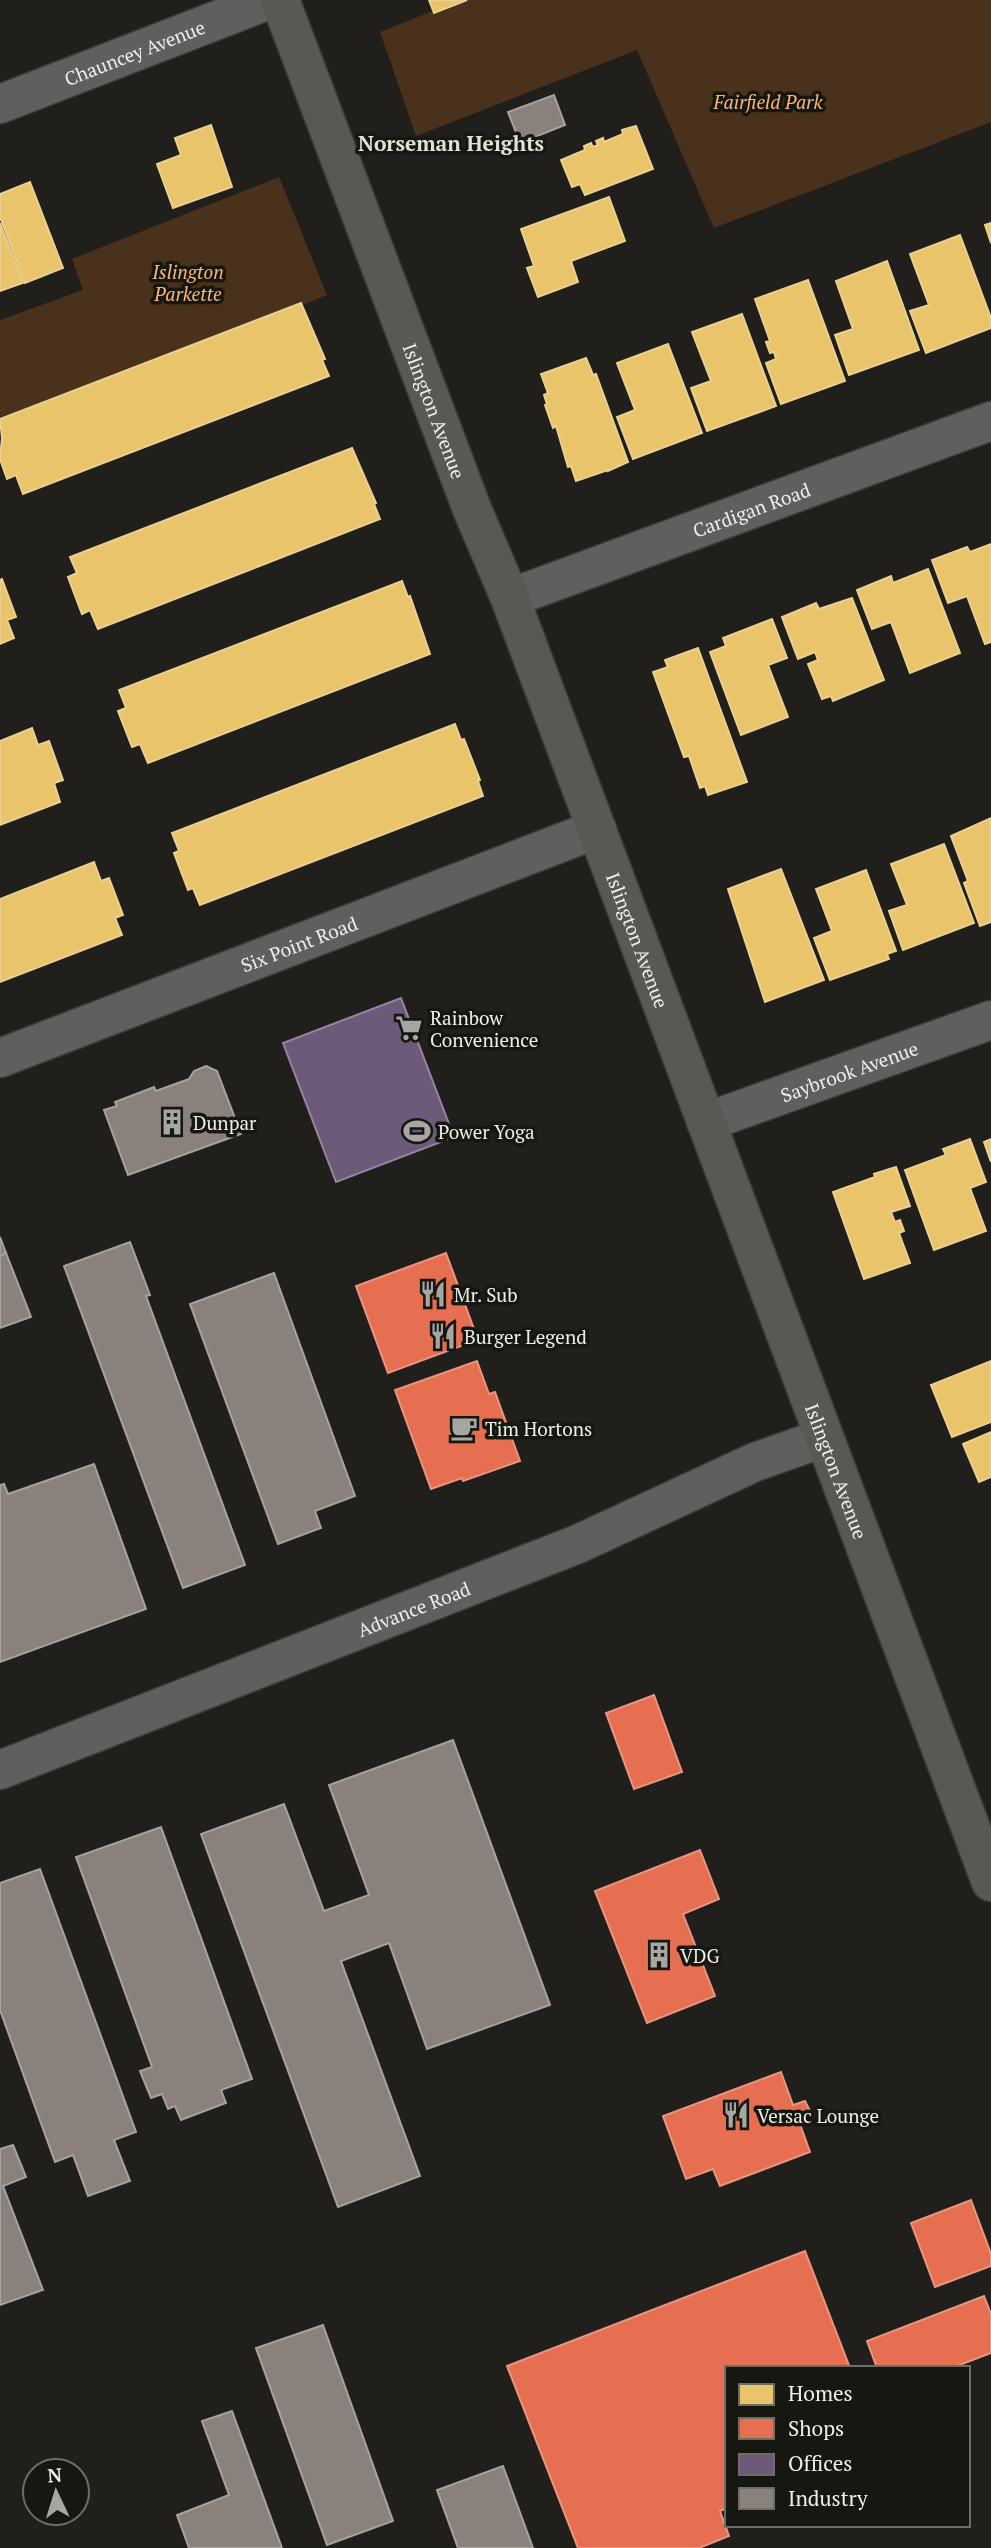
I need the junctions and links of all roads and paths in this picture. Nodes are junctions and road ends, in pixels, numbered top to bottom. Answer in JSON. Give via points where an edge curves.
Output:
{"nodes":[{"id":1,"x":269,"y":0,"type":"edge"},
{"id":2,"x":280,"y":0,"type":"edge"},
{"id":3,"x":0,"y":104,"type":"edge"},
{"id":4,"x":991,"y":421,"type":"edge"},
{"id":5,"x":510,"y":598,"type":"junction"},
{"id":6,"x":597,"y":829,"type":"junction"},
{"id":7,"x":991,"y":1020,"type":"edge"},
{"id":8,"x":0,"y":1058,"type":"edge"},
{"id":9,"x":706,"y":1122,"type":"junction"},
{"id":10,"x":823,"y":1438,"type":"junction"},
{"id":11,"x":0,"y":1770,"type":"edge"},
{"id":12,"x":991,"y":1882,"type":"edge"}],
"edges":[{"from":1,"to":3,"type":"street","name":"Chauncey Avenue"},
{"from":2,"to":5,"type":"main road","name":"Islington Avenue","via":[[472,509]]},
{"from":4,"to":5,"type":"street","name":"Cardigan Road"},
{"from":5,"to":6,"type":"main road","name":"Islington Avenue"},
{"from":6,"to":8,"type":"street","name":"Six Point Road"},
{"from":6,"to":9,"type":"main road","name":"Islington Avenue"},
{"from":7,"to":9,"type":"street","name":"Saybrook Avenue"},
{"from":9,"to":10,"type":"main road","name":"Islington Avenue"},
{"from":10,"to":11,"type":"street","name":"Advance Road","via":[[755,1462],[578,1544]]},
{"from":10,"to":12,"type":"main road","name":"Islington Avenue"}]}
